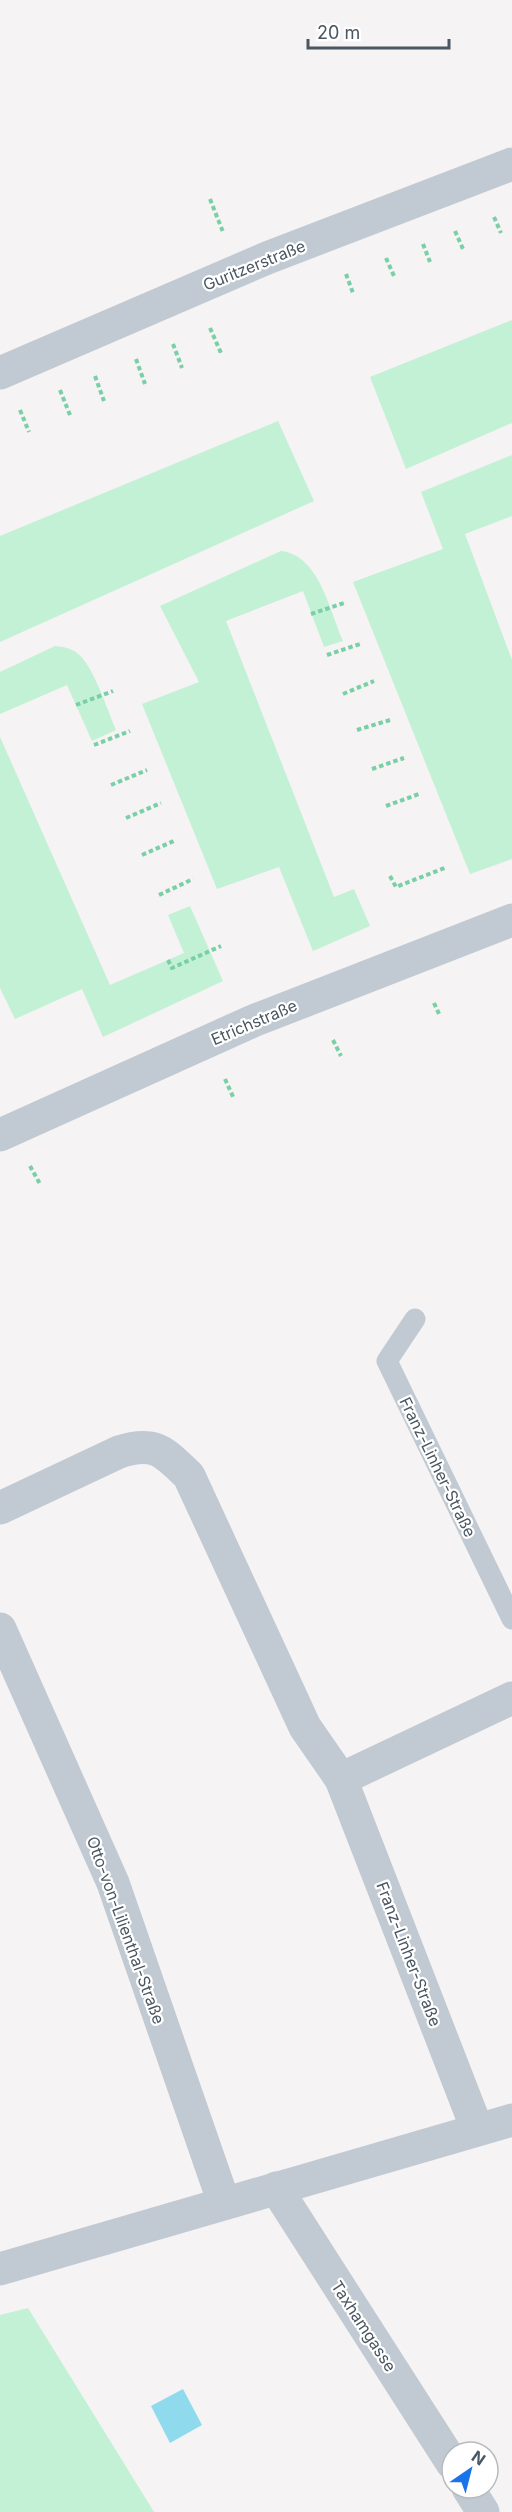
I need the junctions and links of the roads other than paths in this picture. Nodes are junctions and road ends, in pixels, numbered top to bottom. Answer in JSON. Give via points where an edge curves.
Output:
{"nodes":[{"id":1,"x":512,"y":164,"type":"edge"},
{"id":2,"x":0,"y":373,"type":"edge"},
{"id":3,"x":512,"y":920,"type":"edge"},
{"id":4,"x":0,"y":1135,"type":"edge"},
{"id":5,"x":415,"y":1318,"type":"dead end"},
{"id":6,"x":0,"y":1508,"type":"edge"},
{"id":7,"x":512,"y":1619,"type":"edge"},
{"id":8,"x":0,"y":1629,"type":"edge"},
{"id":9,"x":512,"y":1698,"type":"edge"},
{"id":10,"x":341,"y":1779,"type":"junction"},
{"id":11,"x":512,"y":2120,"type":"edge"},
{"id":12,"x":477,"y":2129,"type":"junction"},
{"id":13,"x":276,"y":2188,"type":"junction"},
{"id":14,"x":224,"y":2203,"type":"junction"},
{"id":15,"x":3,"y":2260,"type":"edge"},
{"id":16,"x":440,"y":2444,"type":"edge"}],
"edges":[{"from":1,"to":2,"type":"street","name":"Guritzerstraße","via":[[267,258]]},
{"from":3,"to":4,"type":"street","name":"Etrichstraße","via":[[253,1021]]},
{"from":5,"to":7,"type":"lane","name":"Franz-Linher-Straße","via":[[387,1361]]},
{"from":6,"to":10,"type":"street","name":"Franz-Linher-Straße","via":[[119,1452],[139,1445],[155,1448],[189,1476],[305,1727]]},
{"from":8,"to":14,"type":"street","name":"Otto-von-Lilienthal-Straße","via":[[113,1883]]},
{"from":9,"to":10,"type":"street"},
{"from":10,"to":12,"type":"street","name":"Franz-Linher-Straße"},
{"from":11,"to":12,"type":"street"},
{"from":12,"to":13,"type":"street"},
{"from":13,"to":14,"type":"street"},
{"from":13,"to":16,"type":"street","name":"Taxhamgasse"},
{"from":14,"to":15,"type":"street"}]}
